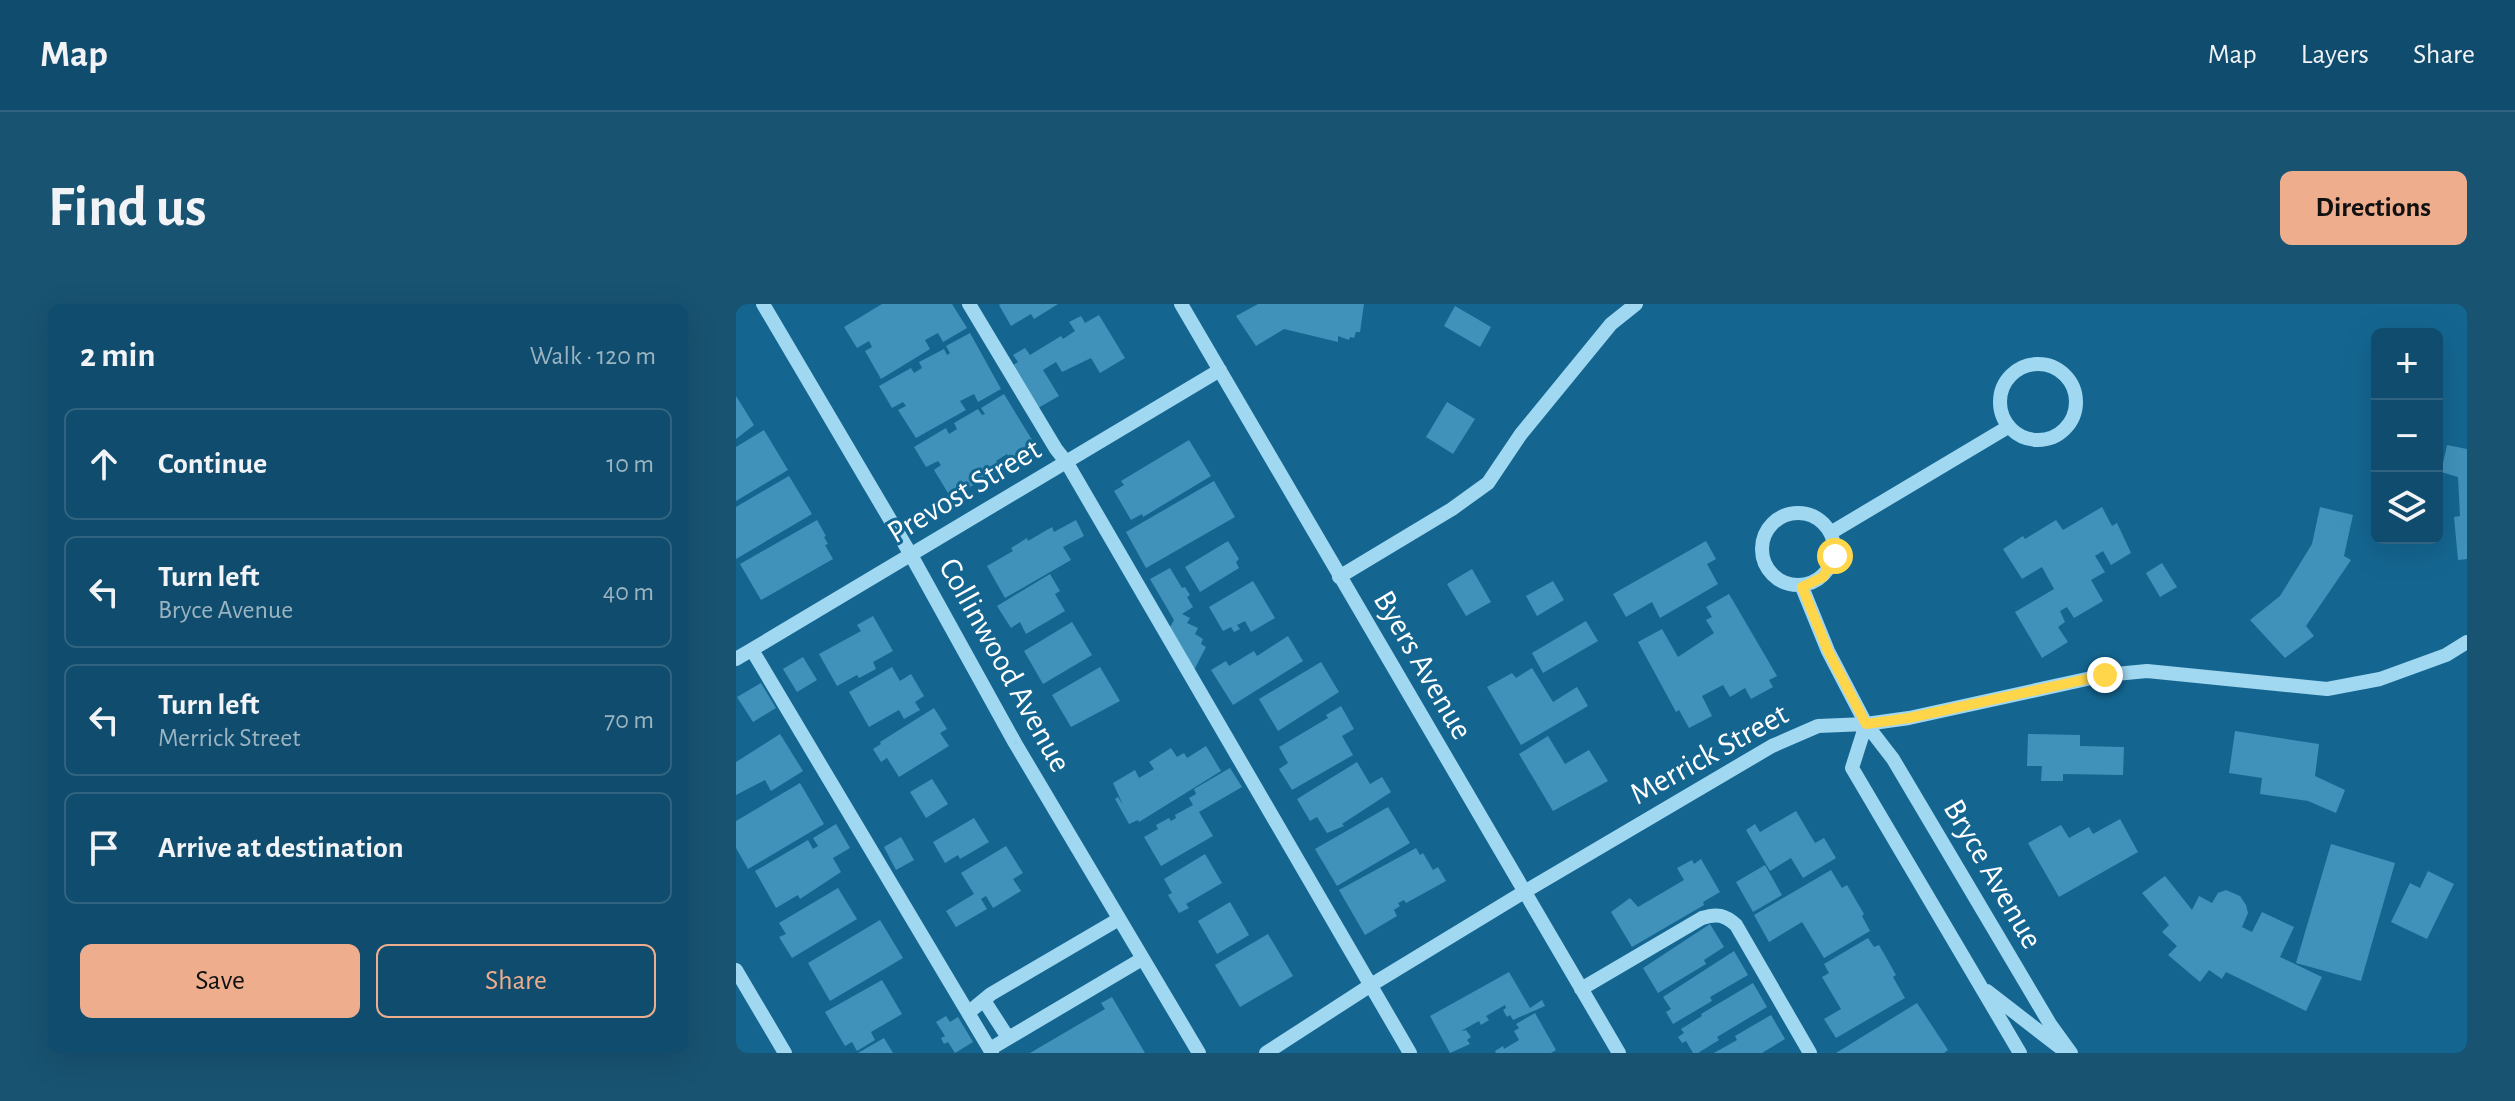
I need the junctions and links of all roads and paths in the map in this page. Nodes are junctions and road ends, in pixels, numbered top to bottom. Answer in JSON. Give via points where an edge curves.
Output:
{"nodes":[{"id":1,"x":763,"y":304,"type":"edge"},
{"id":2,"x":969,"y":304,"type":"edge"},
{"id":3,"x":1181,"y":304,"type":"edge"},
{"id":4,"x":1636,"y":304,"type":"edge"},
{"id":5,"x":1220,"y":370,"type":"junction"},
{"id":6,"x":2008,"y":427,"type":"junction"},
{"id":7,"x":1067,"y":463,"type":"junction"},
{"id":8,"x":1832,"y":532,"type":"junction"},
{"id":9,"x":911,"y":555,"type":"junction"},
{"id":10,"x":1339,"y":577,"type":"junction"},
{"id":11,"x":1802,"y":587,"type":"junction"},
{"id":12,"x":2467,"y":642,"type":"edge"},
{"id":13,"x":752,"y":650,"type":"junction"},
{"id":14,"x":736,"y":659,"type":"edge"},
{"id":15,"x":1866,"y":724,"type":"junction"},
{"id":16,"x":1524,"y":892,"type":"junction"},
{"id":17,"x":1119,"y":919,"type":"junction"},
{"id":18,"x":1142,"y":959,"type":"junction"},
{"id":19,"x":736,"y":970,"type":"edge"},
{"id":20,"x":1371,"y":985,"type":"junction"},
{"id":21,"x":1980,"y":986,"type":"junction"},
{"id":22,"x":1581,"y":989,"type":"junction"},
{"id":23,"x":985,"y":1002,"type":"junction"},
{"id":24,"x":968,"y":1013,"type":"junction"},
{"id":25,"x":1007,"y":1036,"type":"junction"},
{"id":26,"x":991,"y":1051,"type":"edge"},
{"id":27,"x":785,"y":1053,"type":"edge"},
{"id":28,"x":1199,"y":1053,"type":"edge"},
{"id":29,"x":1266,"y":1053,"type":"edge"},
{"id":30,"x":1410,"y":1053,"type":"edge"},
{"id":31,"x":1619,"y":1053,"type":"edge"},
{"id":32,"x":1810,"y":1053,"type":"edge"},
{"id":33,"x":2020,"y":1053,"type":"edge"},
{"id":34,"x":2069,"y":1053,"type":"edge"}],
"edges":[{"from":1,"to":9,"type":"street","name":"Collinwood Avenue"},
{"from":2,"to":7,"type":"street"},
{"from":3,"to":5,"type":"street","name":"Byers Avenue"},
{"from":4,"to":10,"type":"street","via":[[1601,336],[1488,483]]},
{"from":5,"to":7,"type":"street","name":"Prevost Street"},
{"from":5,"to":10,"type":"street","name":"Byers Avenue"},
{"from":6,"to":6,"type":"street","via":[[2026,439],[2048,439],[2066,428],[2076,408],[2073,387],[2059,370],[2038,363],[2017,369],[2003,385],[1999,406]]},
{"from":6,"to":8,"type":"street"},
{"from":7,"to":9,"type":"street","name":"Prevost Street"},
{"from":7,"to":20,"type":"street"},
{"from":8,"to":11,"type":"street","via":[[1835,556],[1823,577]]},
{"from":8,"to":11,"type":"street","via":[[1813,514],[1786,513],[1765,530],[1761,557],[1776,579]]},
{"from":9,"to":13,"type":"street","name":"Prevost Street"},
{"from":9,"to":17,"type":"street","name":"Collinwood Avenue"},
{"from":10,"to":16,"type":"street","name":"Byers Avenue"},
{"from":11,"to":15,"type":"street","name":"Bryce Avenue"},
{"from":12,"to":15,"type":"street","name":"Merrick Street","via":[[2380,679],[2327,689],[2133,672]]},
{"from":13,"to":14,"type":"street","name":"Prevost Street"},
{"from":13,"to":24,"type":"street"},
{"from":15,"to":16,"type":"street","name":"Merrick Street","via":[[1818,726],[1772,746]]},
{"from":15,"to":21,"type":"street","name":"Bryce Avenue","via":[[1852,768]]},
{"from":15,"to":34,"type":"street","name":"Bryce Avenue","via":[[1893,759]]},
{"from":16,"to":20,"type":"street","name":"Merrick Street"},
{"from":16,"to":22,"type":"street","name":"Byers Avenue"},
{"from":17,"to":18,"type":"street","name":"Collinwood Avenue"},
{"from":17,"to":23,"type":"street"},
{"from":18,"to":25,"type":"street"},
{"from":18,"to":28,"type":"street","name":"Collinwood Avenue"},
{"from":19,"to":27,"type":"street"},
{"from":20,"to":29,"type":"street","name":"Merrick Street"},
{"from":20,"to":30,"type":"street"},
{"from":21,"to":33,"type":"street","name":"Bryce Avenue"},
{"from":21,"to":34,"type":"street"},
{"from":22,"to":31,"type":"street","name":"Byers Avenue"},
{"from":22,"to":32,"type":"street","via":[[1694,922],[1713,914],[1726,917],[1736,925]]},
{"from":23,"to":24,"type":"street"},
{"from":23,"to":25,"type":"street"},
{"from":24,"to":26,"type":"street"},
{"from":25,"to":26,"type":"street"}]}
